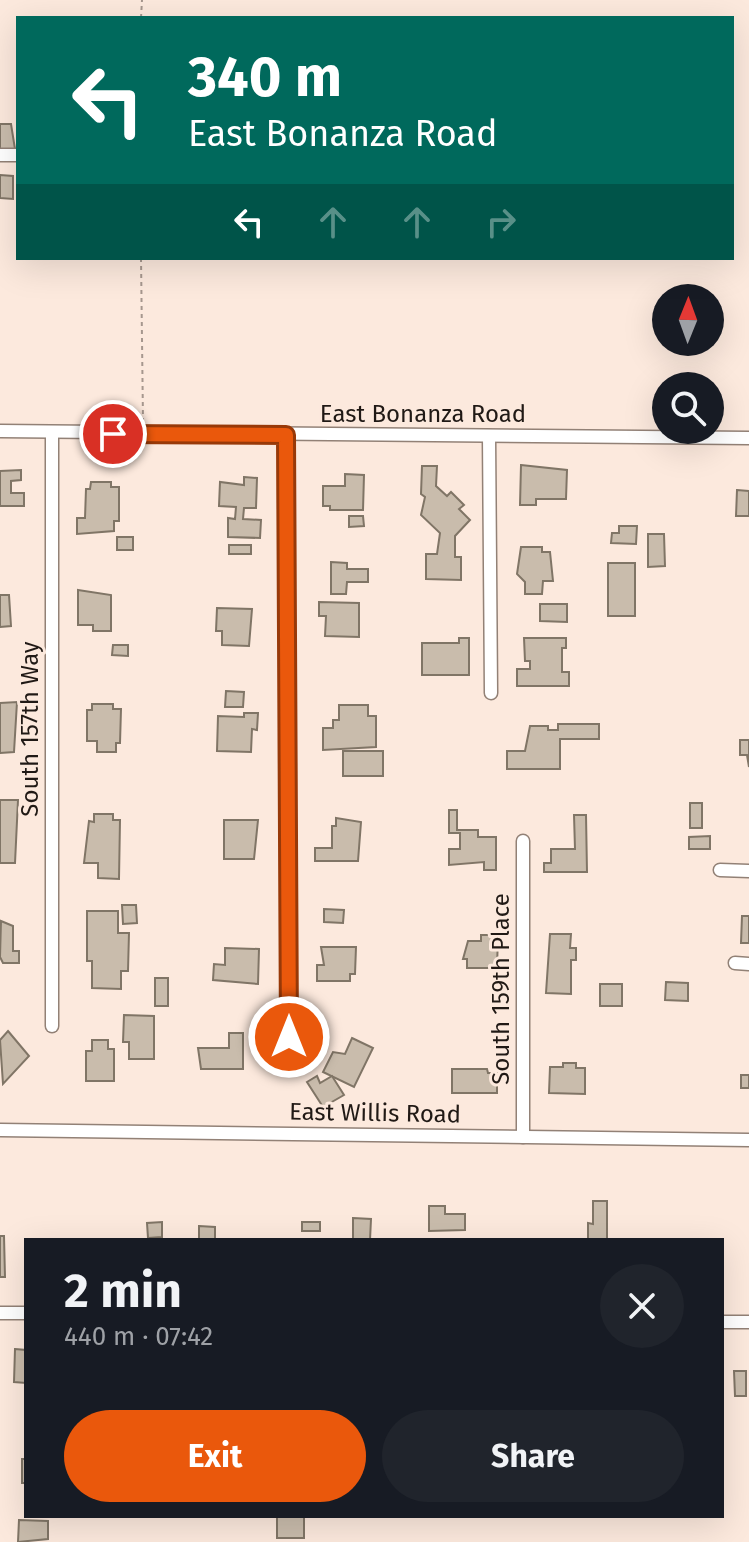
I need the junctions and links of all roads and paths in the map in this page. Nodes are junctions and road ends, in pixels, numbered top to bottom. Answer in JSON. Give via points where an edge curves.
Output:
{"nodes":[{"id":1,"x":141,"y":260,"type":"edge"},
{"id":2,"x":0,"y":431,"type":"edge"},
{"id":3,"x":52,"y":433,"type":"junction"},
{"id":4,"x":143,"y":434,"type":"junction"},
{"id":5,"x":286,"y":435,"type":"junction"},
{"id":6,"x":489,"y":436,"type":"junction"},
{"id":7,"x":749,"y":438,"type":"edge"},
{"id":8,"x":491,"y":693,"type":"dead end"},
{"id":9,"x":523,"y":841,"type":"dead end"},
{"id":10,"x":720,"y":870,"type":"dead end"},
{"id":11,"x":749,"y":871,"type":"edge"},
{"id":12,"x":735,"y":963,"type":"dead end"},
{"id":13,"x":749,"y":964,"type":"edge"},
{"id":14,"x":52,"y":1026,"type":"dead end"},
{"id":15,"x":289,"y":1037,"type":"dead end"},
{"id":16,"x":0,"y":1130,"type":"edge"},
{"id":17,"x":523,"y":1137,"type":"junction"},
{"id":18,"x":749,"y":1140,"type":"edge"},
{"id":19,"x":0,"y":1313,"type":"edge"},
{"id":20,"x":24,"y":1313,"type":"edge"},
{"id":21,"x":724,"y":1322,"type":"edge"},
{"id":22,"x":749,"y":1322,"type":"edge"}],
"edges":[{"from":1,"to":4,"type":"path"},
{"from":2,"to":3,"type":"street","name":"East Bonanza Road"},
{"from":3,"to":4,"type":"street","name":"East Bonanza Road"},
{"from":3,"to":14,"type":"street","name":"South 157th Way"},
{"from":4,"to":5,"type":"street","name":"East Bonanza Road"},
{"from":5,"to":6,"type":"street","name":"East Bonanza Road"},
{"from":5,"to":15,"type":"street"},
{"from":6,"to":7,"type":"street","name":"East Bonanza Road"},
{"from":6,"to":8,"type":"street"},
{"from":9,"to":17,"type":"street","name":"South 159th Place"},
{"from":10,"to":11,"type":"street"},
{"from":12,"to":13,"type":"street"},
{"from":16,"to":17,"type":"street","name":"East Willis Road"},
{"from":17,"to":18,"type":"street","name":"East Willis Road"},
{"from":19,"to":20,"type":"street"},
{"from":21,"to":22,"type":"street"}]}
